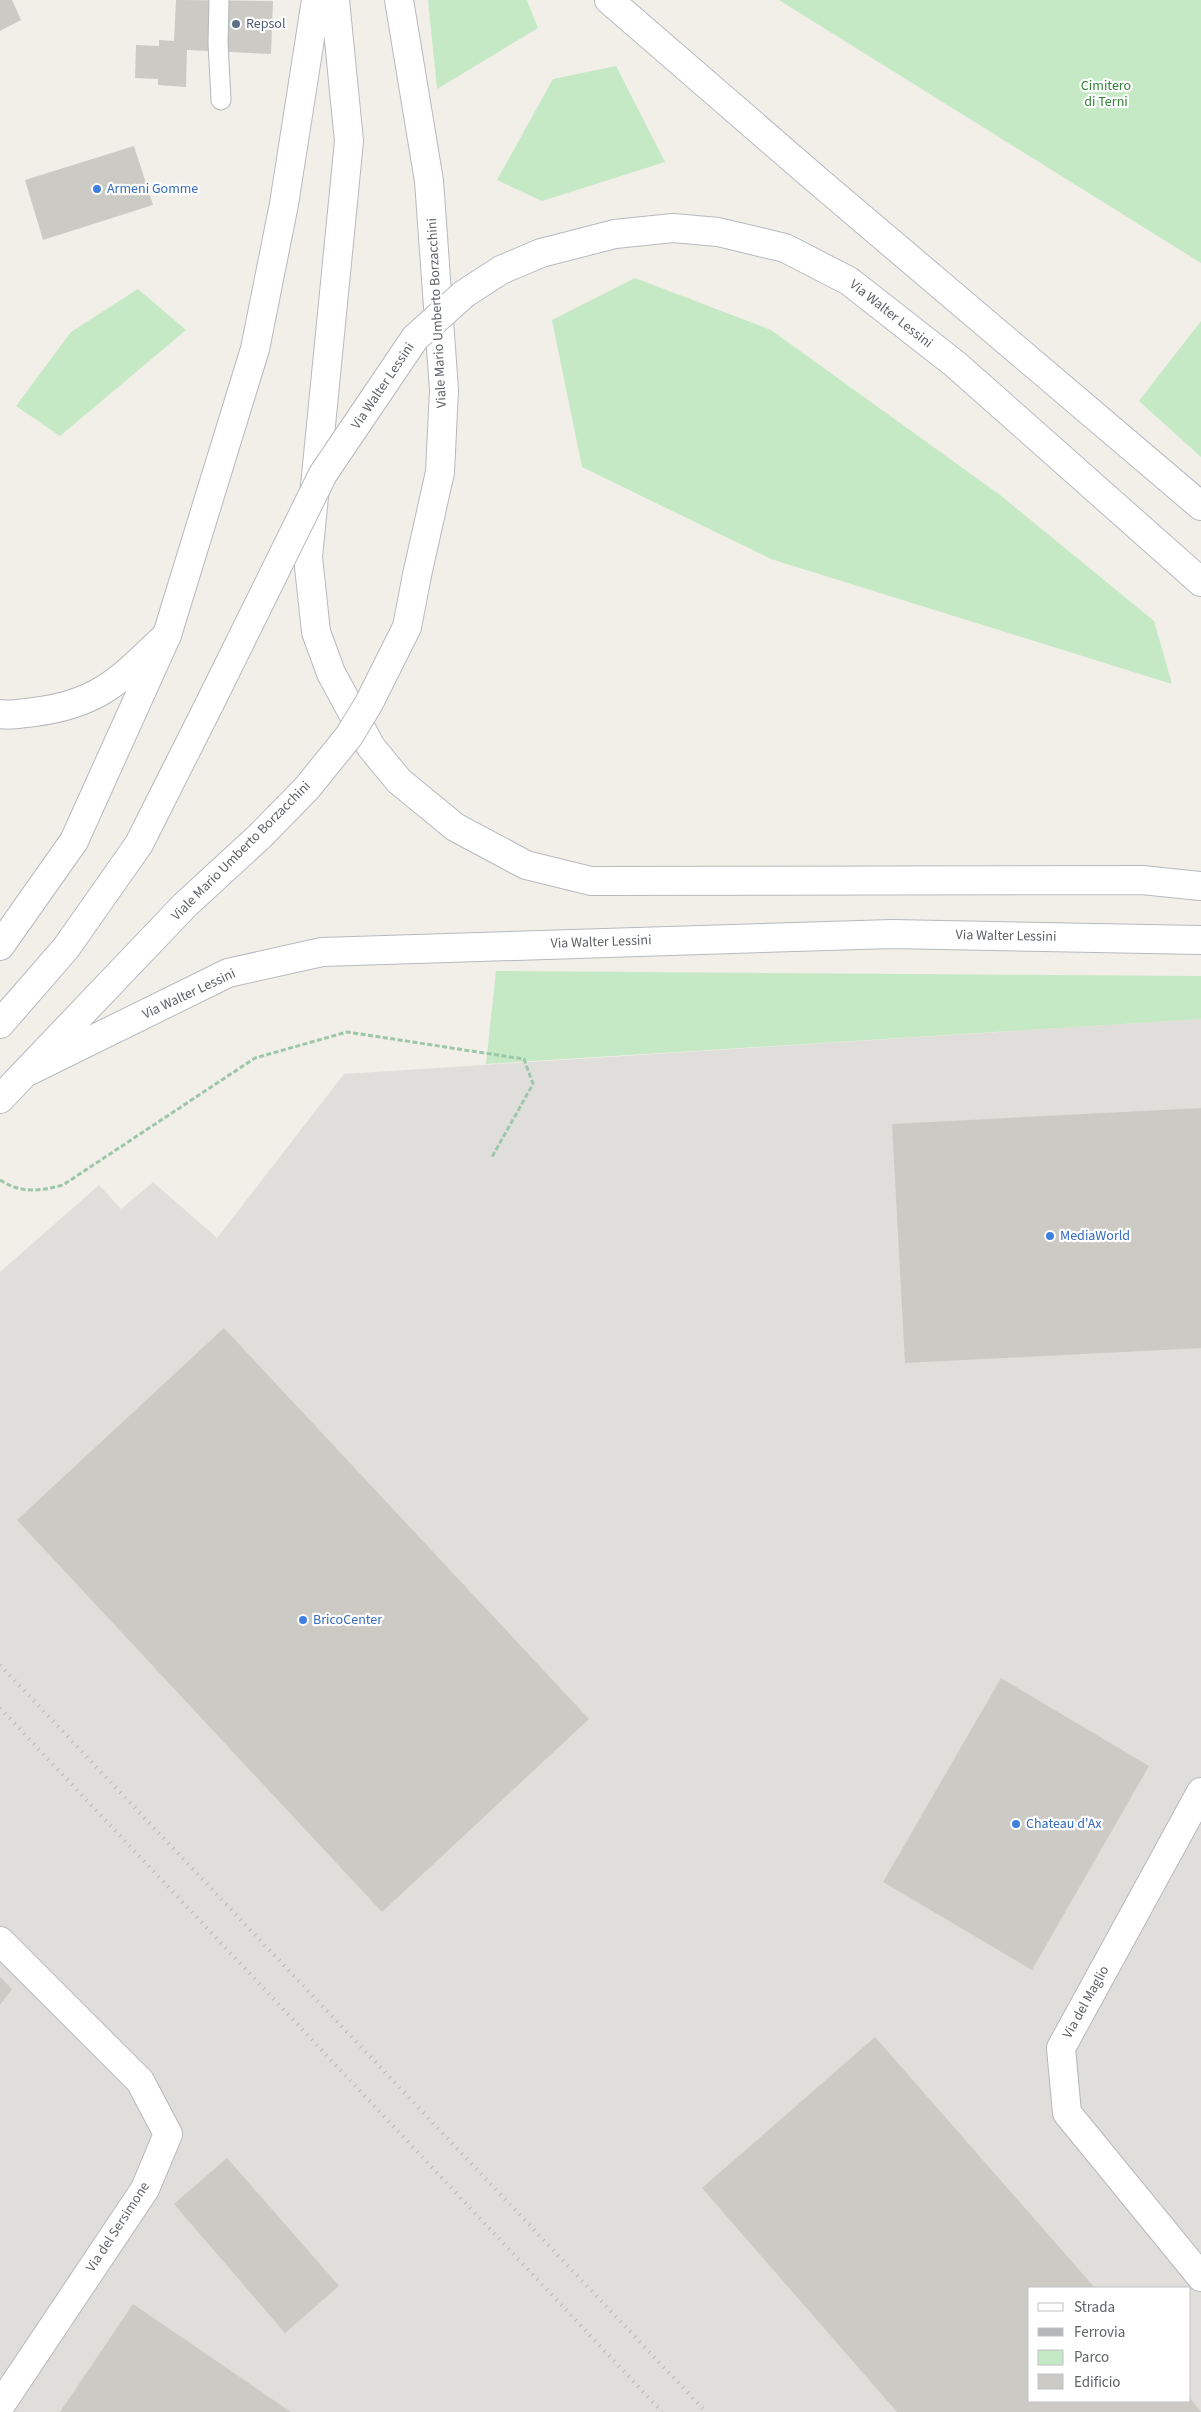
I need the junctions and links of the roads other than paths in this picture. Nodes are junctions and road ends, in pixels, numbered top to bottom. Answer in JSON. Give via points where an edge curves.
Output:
{"nodes":[{"id":1,"x":220,"y":0,"type":"edge"},
{"id":2,"x":316,"y":0,"type":"edge"},
{"id":3,"x":335,"y":0,"type":"edge"},
{"id":4,"x":399,"y":0,"type":"edge"},
{"id":5,"x":609,"y":0,"type":"edge"},
{"id":6,"x":221,"y":100,"type":"dead end"},
{"id":7,"x":1201,"y":506,"type":"edge"},
{"id":8,"x":1201,"y":582,"type":"edge"},
{"id":9,"x":167,"y":635,"type":"junction"},
{"id":10,"x":0,"y":714,"type":"edge"},
{"id":11,"x":1201,"y":886,"type":"edge"},
{"id":12,"x":1201,"y":940,"type":"edge"},
{"id":13,"x":0,"y":946,"type":"edge"},
{"id":14,"x":0,"y":1024,"type":"edge"},
{"id":15,"x":27,"y":1072,"type":"junction"},
{"id":16,"x":0,"y":1099,"type":"edge"},
{"id":17,"x":1201,"y":1792,"type":"edge"},
{"id":18,"x":0,"y":1941,"type":"edge"},
{"id":19,"x":1201,"y":2277,"type":"edge"},
{"id":20,"x":0,"y":2406,"type":"edge"}],
"edges":[{"from":1,"to":6,"type":"lane"},
{"from":2,"to":9,"type":"main road","via":[[284,204],[255,348]]},
{"from":3,"to":11,"type":"main road","via":[[349,141],[308,557],[316,632],[331,673],[371,747],[399,781],[455,827],[526,865],[591,881],[1142,880]]},
{"from":4,"to":15,"type":"main road","name":"Viale Mario Umberto Borzacchini","bridge":true,"via":[[429,181],[444,390],[440,472],[407,627],[349,736],[313,780],[260,836],[186,905]]},
{"from":5,"to":7,"type":"main road"},
{"from":8,"to":14,"type":"main road","name":"Via Walter Lessini","bridge":true,"via":[[955,364],[850,281],[785,248],[718,232],[672,228],[615,234],[541,253],[500,270],[464,294],[415,338],[323,474],[139,844],[66,948]]},
{"from":9,"to":10,"type":"main road","via":[[124,676],[99,694],[55,709]]},
{"from":9,"to":13,"type":"main road","via":[[74,841]]},
{"from":12,"to":15,"type":"main road","name":"Via Walter Lessini","via":[[892,934],[322,952],[228,973]]},
{"from":15,"to":16,"type":"main road","name":"Viale Mario Umberto Borzacchini"},
{"from":17,"to":19,"type":"main road","name":"Via del Maglio","via":[[1060,2048],[1067,2112]]},
{"from":18,"to":20,"type":"main road","name":"Via del Sersimone","via":[[140,2080],[168,2134],[145,2189]]}]}
